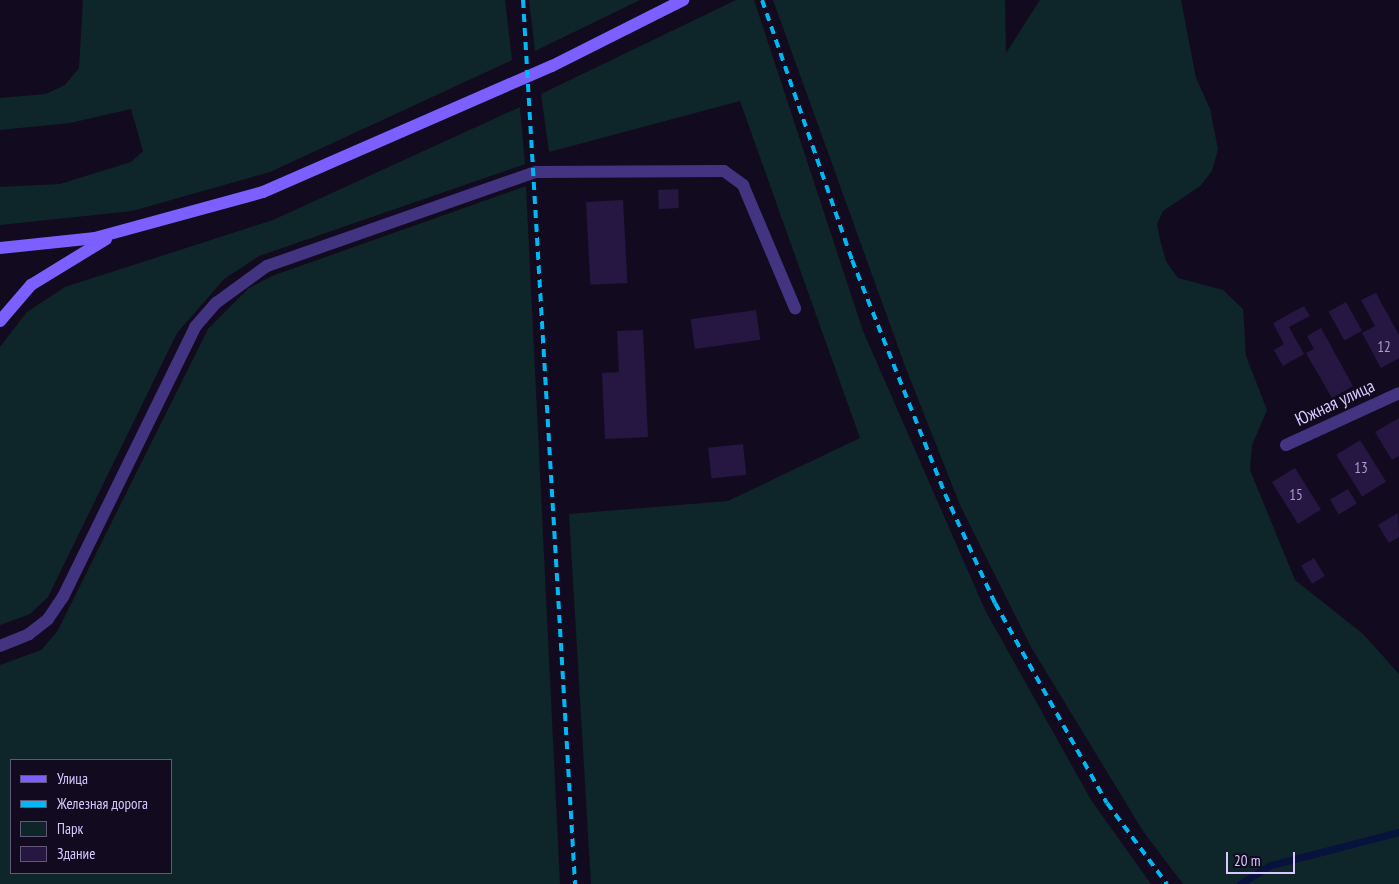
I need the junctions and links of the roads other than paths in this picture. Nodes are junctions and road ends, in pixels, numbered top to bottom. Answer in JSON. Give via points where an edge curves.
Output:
{"nodes":[{"id":1,"x":683,"y":0,"type":"edge"},
{"id":2,"x":116,"y":233,"type":"junction"},
{"id":3,"x":0,"y":248,"type":"edge"},
{"id":4,"x":795,"y":308,"type":"dead end"},
{"id":5,"x":0,"y":321,"type":"edge"},
{"id":6,"x":1399,"y":393,"type":"edge"},
{"id":7,"x":1286,"y":445,"type":"dead end"},
{"id":8,"x":0,"y":646,"type":"edge"}],
"edges":[{"from":1,"to":2,"type":"main road","via":[[401,134],[263,192]]},
{"from":2,"to":3,"type":"main road"},
{"from":2,"to":5,"type":"main road","via":[[31,286]]},
{"from":4,"to":8,"type":"street","via":[[744,185],[724,171],[536,172],[267,266],[216,303],[195,327],[63,597],[48,619],[29,634]]},
{"from":6,"to":7,"type":"street","name":"Южная улица"}]}
